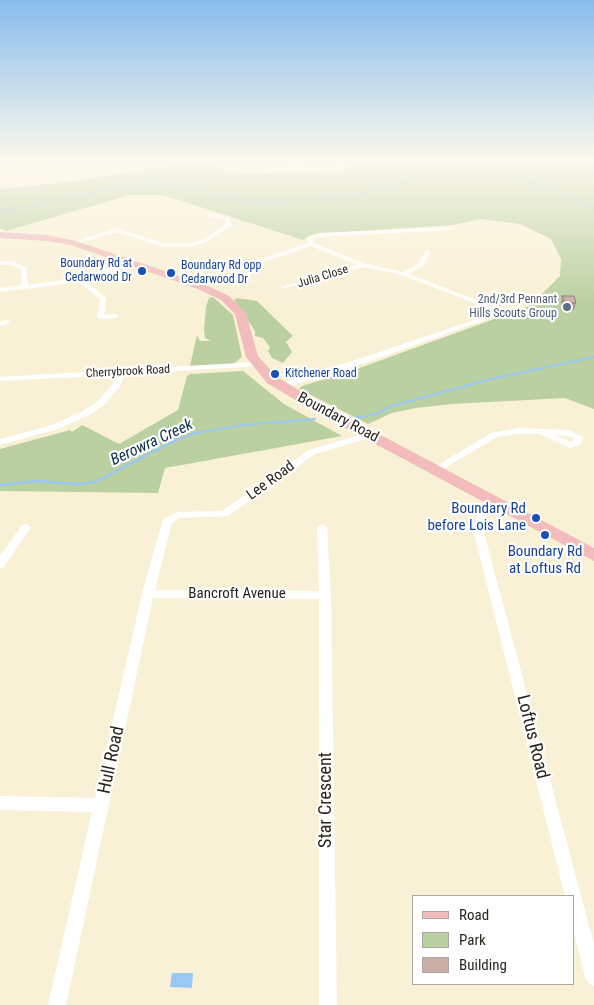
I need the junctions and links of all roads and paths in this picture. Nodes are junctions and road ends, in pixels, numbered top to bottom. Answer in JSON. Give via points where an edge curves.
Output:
{"nodes":[{"id":1,"x":210,"y":214,"type":"dead end"},
{"id":2,"x":450,"y":229,"type":"dead end"},
{"id":3,"x":0,"y":235,"type":"edge"},
{"id":4,"x":73,"y":243,"type":"junction"},
{"id":5,"x":311,"y":244,"type":"junction"},
{"id":6,"x":427,"y":252,"type":"dead end"},
{"id":7,"x":0,"y":262,"type":"edge"},
{"id":8,"x":131,"y":263,"type":"junction"},
{"id":9,"x":255,"y":263,"type":"dead end"},
{"id":10,"x":364,"y":265,"type":"junction"},
{"id":11,"x":404,"y":274,"type":"junction"},
{"id":12,"x":80,"y":280,"type":"junction"},
{"id":13,"x":25,"y":287,"type":"junction"},
{"id":14,"x":283,"y":288,"type":"dead end"},
{"id":15,"x":0,"y":290,"type":"edge"},
{"id":16,"x":116,"y":316,"type":"dead end"},
{"id":17,"x":256,"y":364,"type":"junction"},
{"id":18,"x":121,"y":373,"type":"junction"},
{"id":19,"x":0,"y":379,"type":"edge"},
{"id":20,"x":281,"y":386,"type":"junction"},
{"id":21,"x":538,"y":431,"type":"dead end"},
{"id":22,"x":370,"y":435,"type":"junction"},
{"id":23,"x":0,"y":442,"type":"edge"},
{"id":24,"x":435,"y":470,"type":"junction"},
{"id":25,"x":496,"y":503,"type":"junction"},
{"id":26,"x":171,"y":517,"type":"joint"},
{"id":27,"x":26,"y":527,"type":"dead end"},
{"id":28,"x":322,"y":528,"type":"dead end"},
{"id":29,"x":594,"y":555,"type":"edge"},
{"id":30,"x":0,"y":564,"type":"edge"},
{"id":31,"x":148,"y":594,"type":"junction"},
{"id":32,"x":325,"y":595,"type":"junction"},
{"id":33,"x":0,"y":803,"type":"edge"},
{"id":34,"x":102,"y":805,"type":"junction"},
{"id":35,"x":573,"y":895,"type":"edge"},
{"id":36,"x":574,"y":900,"type":"edge"},
{"id":37,"x":594,"y":977,"type":"edge"},
{"id":38,"x":57,"y":1005,"type":"edge"},
{"id":39,"x":328,"y":1005,"type":"edge"}],
"edges":[{"from":1,"to":4,"type":"street","via":[[227,219],[229,225],[204,241],[190,245],[163,245],[117,230]]},
{"from":2,"to":5,"type":"street","via":[[319,235],[309,238]]},
{"from":3,"to":4,"type":"main road","name":"Boundary Road","via":[[33,236]]},
{"from":4,"to":8,"type":"main road","name":"Boundary Road"},
{"from":5,"to":9,"type":"street"},
{"from":5,"to":10,"type":"street"},
{"from":6,"to":11,"type":"street","via":[[421,265]]},
{"from":7,"to":13,"type":"street","via":[[24,268]]},
{"from":8,"to":12,"type":"street"},
{"from":8,"to":17,"type":"main road","name":"Boundary Road","via":[[202,287],[234,305],[244,322]]},
{"from":10,"to":11,"type":"street"},
{"from":10,"to":14,"type":"street","name":"Julia Close"},
{"from":11,"to":20,"type":"street","via":[[487,306],[492,313],[362,361]]},
{"from":12,"to":13,"type":"street"},
{"from":12,"to":16,"type":"street","via":[[103,298],[100,317]]},
{"from":13,"to":15,"type":"street"},
{"from":17,"to":18,"type":"street","name":"Cherrybrook Road"},
{"from":17,"to":20,"type":"main road","name":"Boundary Road"},
{"from":18,"to":19,"type":"street","name":"Cherrybrook Road"},
{"from":18,"to":23,"type":"street","via":[[117,385],[101,403],[82,416],[43,431]]},
{"from":20,"to":22,"type":"main road","name":"Boundary Road"},
{"from":21,"to":24,"type":"street","via":[[518,430],[494,435]]},
{"from":22,"to":24,"type":"main road","name":"Boundary Road"},
{"from":22,"to":26,"type":"street","name":"Lee Road","via":[[312,452],[224,514]]},
{"from":24,"to":25,"type":"main road","name":"Boundary Road"},
{"from":25,"to":29,"type":"main road","name":"Boundary Road"},
{"from":25,"to":35,"type":"street","name":"Loftus Road","via":[[483,515],[478,524],[479,533]]},
{"from":26,"to":31,"type":"street","name":"Hull Road","via":[[165,524]]},
{"from":27,"to":30,"type":"street"},
{"from":28,"to":32,"type":"street","name":"Star Crescent"},
{"from":31,"to":32,"type":"street","name":"Bancroft Avenue"},
{"from":31,"to":34,"type":"street","name":"Hull Road"},
{"from":32,"to":39,"type":"street","name":"Star Crescent"},
{"from":33,"to":34,"type":"street"},
{"from":34,"to":38,"type":"street","name":"Hull Road"},
{"from":36,"to":37,"type":"street","name":"Loftus Road"}]}
